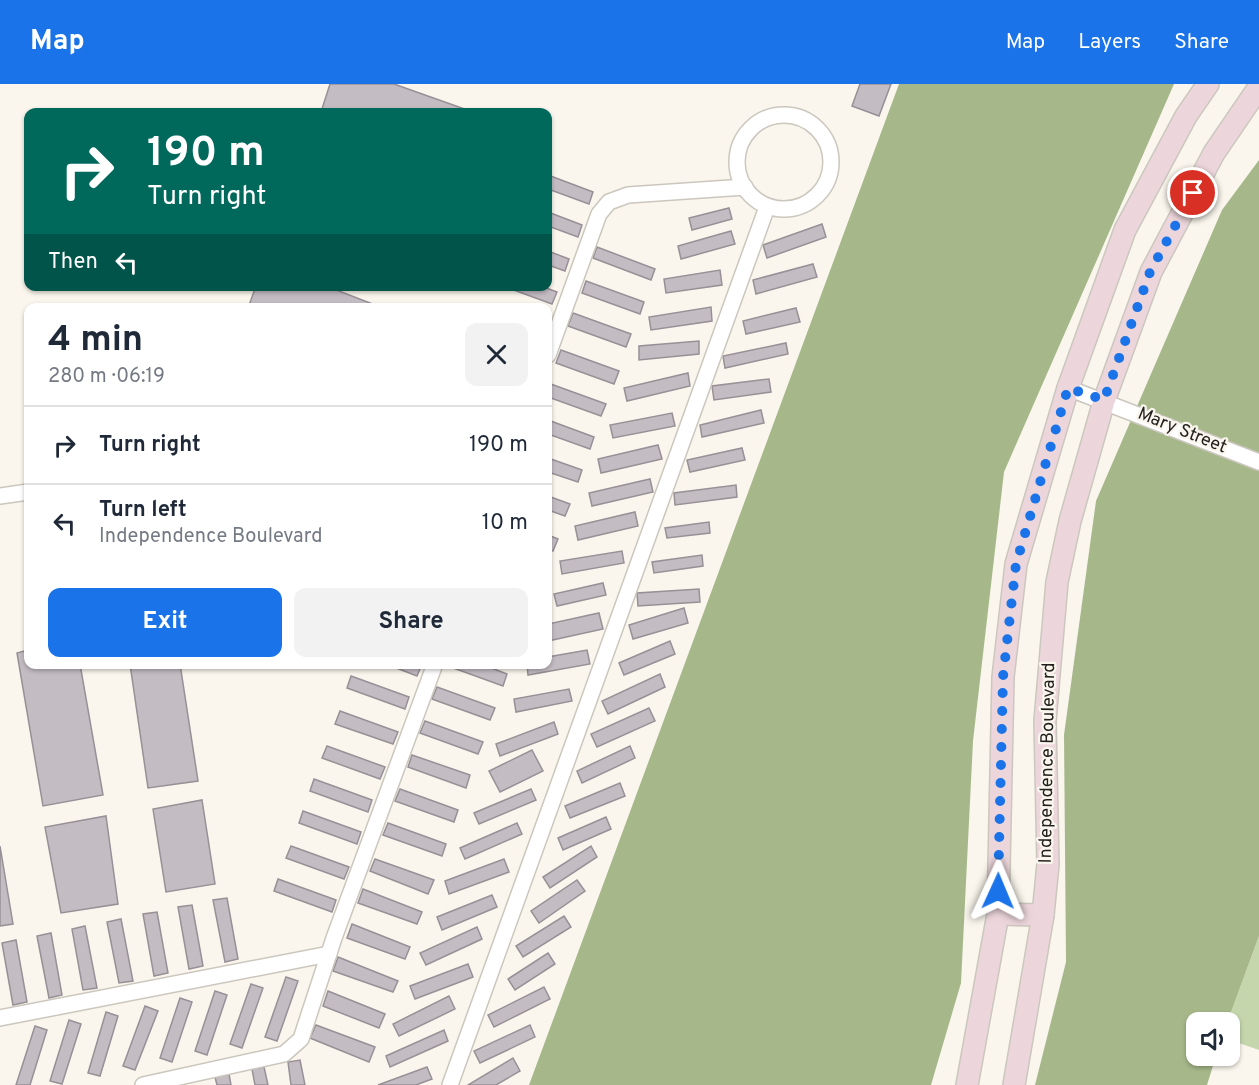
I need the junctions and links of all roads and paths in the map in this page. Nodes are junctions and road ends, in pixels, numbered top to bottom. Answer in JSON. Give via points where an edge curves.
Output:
{"nodes":[{"id":1,"x":1209,"y":84,"type":"edge"},
{"id":2,"x":1259,"y":87,"type":"edge"},
{"id":3,"x":745,"y":187,"type":"junction"},
{"id":4,"x":767,"y":207,"type":"junction"},
{"id":5,"x":552,"y":344,"type":"edge"},
{"id":6,"x":1068,"y":388,"type":"junction"},
{"id":7,"x":1104,"y":400,"type":"junction"},
{"id":8,"x":1259,"y":462,"type":"edge"},
{"id":9,"x":24,"y":493,"type":"edge"},
{"id":10,"x":0,"y":496,"type":"edge"},
{"id":11,"x":433,"y":669,"type":"edge"},
{"id":12,"x":998,"y":914,"type":"junction"},
{"id":13,"x":1042,"y":915,"type":"junction"},
{"id":14,"x":329,"y":954,"type":"junction"},
{"id":15,"x":0,"y":1018,"type":"edge"},
{"id":16,"x":143,"y":1085,"type":"edge"},
{"id":17,"x":450,"y":1085,"type":"edge"},
{"id":18,"x":967,"y":1085,"type":"edge"},
{"id":19,"x":1014,"y":1085,"type":"edge"}],
"edges":[{"from":1,"to":6,"type":"main road","via":[[1186,117],[1125,230]]},
{"from":2,"to":7,"type":"main road","name":"Independence Boulevard","via":[[1214,153],[1150,272]]},
{"from":3,"to":4,"type":"street"},
{"from":3,"to":4,"type":"street","via":[[737,170],[740,145],[754,125],[777,114],[801,117],[822,132],[831,154],[829,179],[814,199],[792,209]]},
{"from":3,"to":5,"type":"street","via":[[628,195],[609,202],[599,214]]},
{"from":4,"to":17,"type":"street"},
{"from":6,"to":7,"type":"street","name":"Mary Street"},
{"from":6,"to":12,"type":"main road","via":[[1016,564],[1003,677]]},
{"from":7,"to":8,"type":"street","name":"Mary Street"},
{"from":7,"to":13,"type":"main road","name":"Independence Boulevard","via":[[1057,582],[1045,721],[1048,864]]},
{"from":9,"to":10,"type":"street"},
{"from":11,"to":14,"type":"street"},
{"from":12,"to":13,"type":"main road"},
{"from":12,"to":18,"type":"main road"},
{"from":13,"to":19,"type":"main road","name":"Independence Boulevard"},
{"from":14,"to":15,"type":"street"},
{"from":14,"to":16,"type":"street","via":[[301,1039],[284,1054]]}]}
